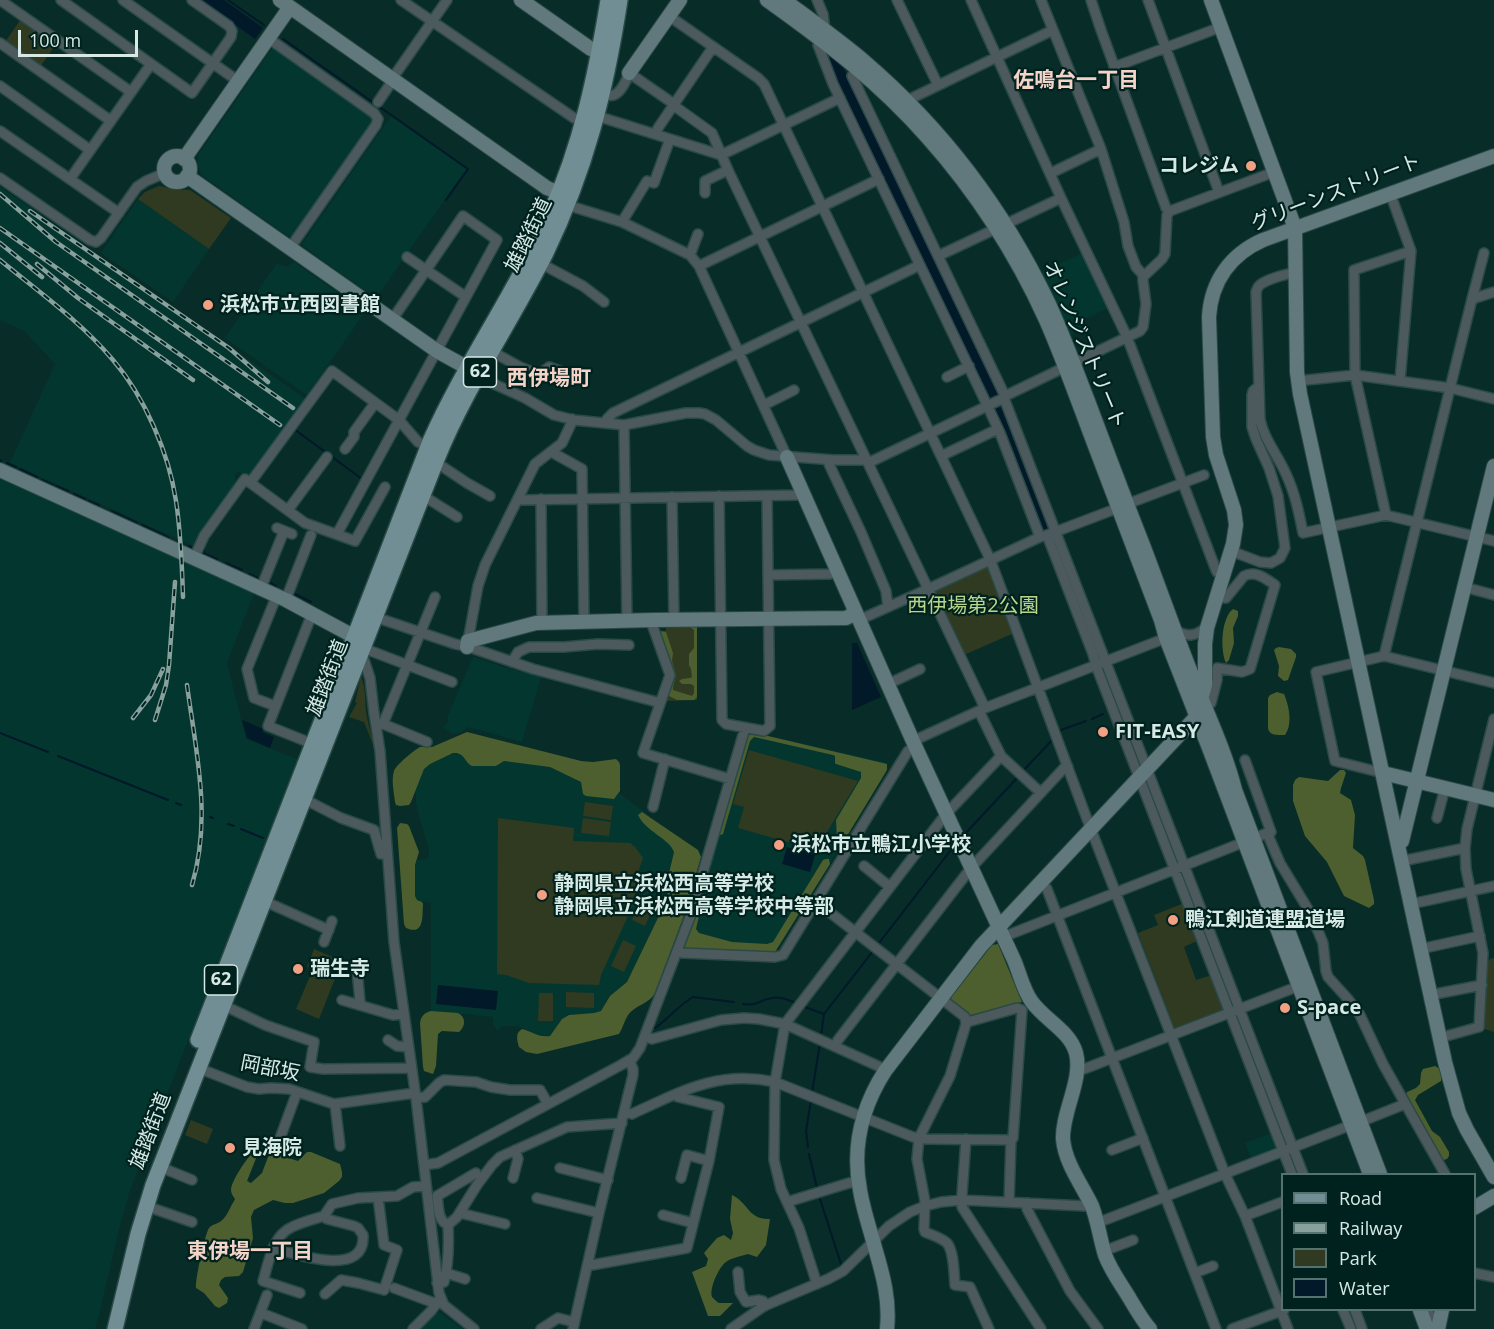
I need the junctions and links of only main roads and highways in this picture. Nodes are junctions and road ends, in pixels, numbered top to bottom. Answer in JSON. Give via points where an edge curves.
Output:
{"nodes":[{"id":1,"x":608,"y":0,"type":"edge"},
{"id":2,"x":620,"y":0,"type":"edge"},
{"id":3,"x":589,"y":117,"type":"junction"},
{"id":4,"x":566,"y":198,"type":"junction"},
{"id":5,"x":473,"y":371,"type":"junction"},
{"id":6,"x":360,"y":646,"type":"junction"},
{"id":7,"x":105,"y":1329,"type":"edge"},
{"id":8,"x":115,"y":1329,"type":"edge"}],
"edges":[{"from":1,"to":3,"type":"main road","number":"62"},
{"from":2,"to":3,"type":"main road","name":"雄踏街道","number":"62","via":[[618,73]]},
{"from":3,"to":4,"type":"main road","name":"雄踏街道","number":"62"},
{"from":4,"to":5,"type":"main road","name":"雄踏街道","number":"62","via":[[534,249]]},
{"from":4,"to":5,"type":"main road","name":"雄踏街道","number":"62","via":[[540,264],[491,351]]},
{"from":5,"to":6,"type":"main road","name":"雄踏街道","number":"62"},
{"from":5,"to":6,"type":"main road","name":"雄踏街道","number":"62","via":[[442,416],[428,447]]},
{"from":6,"to":7,"type":"main road","name":"雄踏街道","number":"62","via":[[313,744],[139,1194]]},
{"from":6,"to":8,"type":"main road","name":"雄踏街道","number":"62","via":[[146,1206]]}]}
